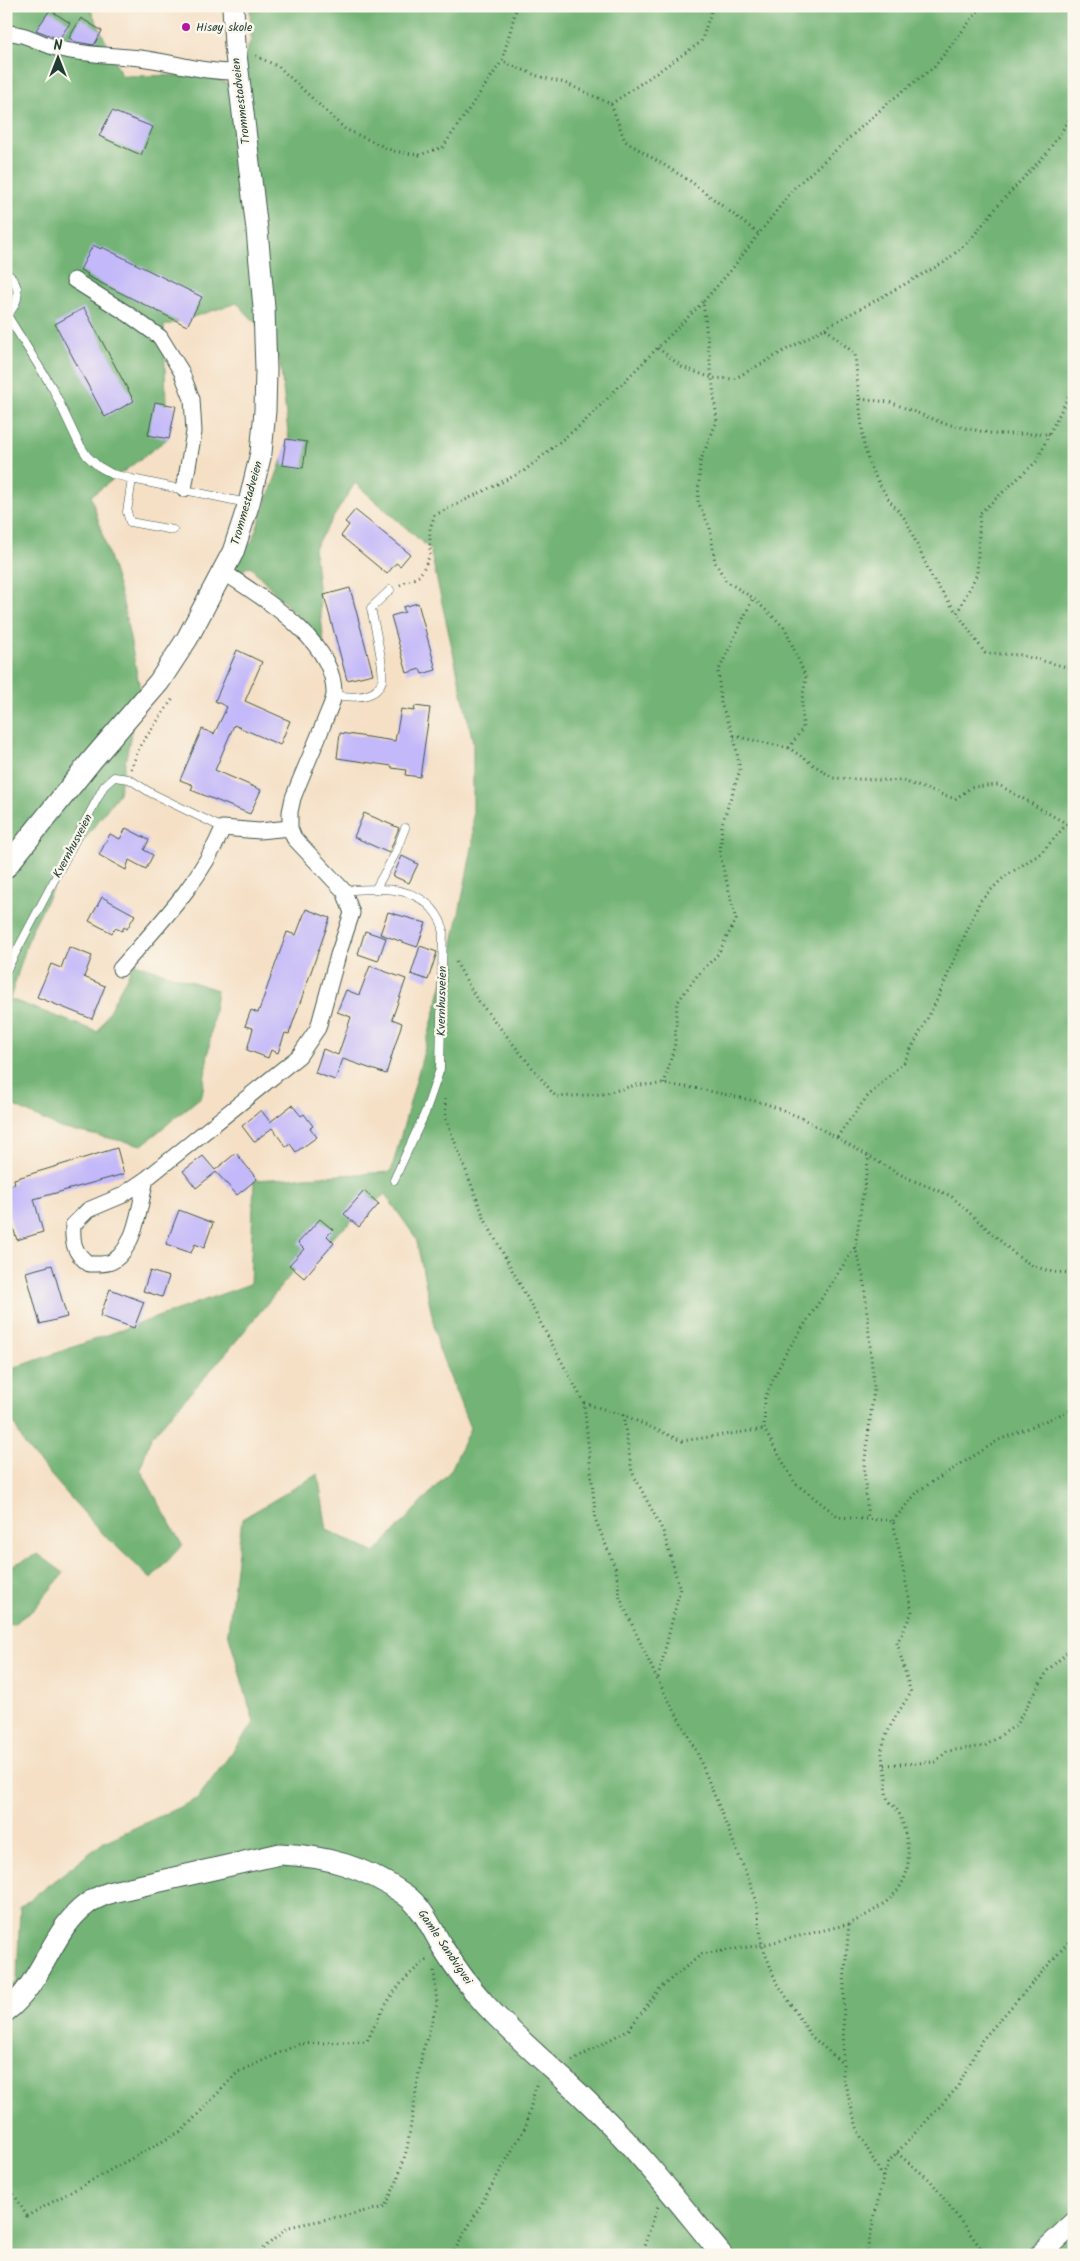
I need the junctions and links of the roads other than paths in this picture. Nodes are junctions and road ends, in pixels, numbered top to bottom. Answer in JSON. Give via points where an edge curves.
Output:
{"nodes":[{"id":1,"x":233,"y":6,"type":"edge"},
{"id":2,"x":6,"y":33,"type":"edge"},
{"id":3,"x":238,"y":72,"type":"junction"},
{"id":4,"x":6,"y":272,"type":"edge"},
{"id":5,"x":74,"y":280,"type":"dead end"},
{"id":6,"x":6,"y":316,"type":"edge"},
{"id":7,"x":132,"y":480,"type":"junction"},
{"id":8,"x":184,"y":489,"type":"junction"},
{"id":9,"x":249,"y":503,"type":"junction"},
{"id":10,"x":173,"y":530,"type":"dead end"},
{"id":11,"x":222,"y":571,"type":"junction"},
{"id":12,"x":390,"y":590,"type":"road end"},
{"id":13,"x":334,"y":696,"type":"junction"},
{"id":14,"x":223,"y":828,"type":"junction"},
{"id":15,"x":290,"y":828,"type":"junction"},
{"id":16,"x":405,"y":828,"type":"dead end"},
{"id":17,"x":6,"y":867,"type":"edge"},
{"id":18,"x":376,"y":888,"type":"junction"},
{"id":19,"x":344,"y":891,"type":"junction"},
{"id":20,"x":120,"y":968,"type":"dead end"},
{"id":21,"x":6,"y":971,"type":"edge"},
{"id":22,"x":146,"y":1180,"type":"junction"},
{"id":23,"x":394,"y":1180,"type":"dead end"},
{"id":24,"x":6,"y":2011,"type":"edge"},
{"id":25,"x":1074,"y":2223,"type":"edge"},
{"id":26,"x":722,"y":2255,"type":"edge"},
{"id":27,"x":1040,"y":2255,"type":"edge"}],
"edges":[{"from":1,"to":3,"type":"street","name":"Trommestadveien"},
{"from":2,"to":3,"type":"street","via":[[16,33],[58,49],[83,54],[140,58],[223,73]]},
{"from":3,"to":9,"type":"street","name":"Trommestadveien","via":[[257,230],[266,370],[261,453]]},
{"from":4,"to":6,"type":"lane","via":[[16,284],[18,293],[13,309]]},
{"from":5,"to":8,"type":"street","via":[[160,336],[181,370],[192,399],[194,432]]},
{"from":6,"to":7,"type":"lane","via":[[53,389],[87,456],[112,474]]},
{"from":7,"to":8,"type":"lane"},
{"from":7,"to":10,"type":"lane","via":[[127,512],[130,522]]},
{"from":8,"to":9,"type":"lane"},
{"from":9,"to":11,"type":"street","name":"Trommestadveien"},
{"from":11,"to":13,"type":"street","via":[[267,601],[305,634],[325,658],[332,675]]},
{"from":11,"to":17,"type":"street","name":"Trommestadveien","via":[[187,639],[159,682]]},
{"from":12,"to":13,"type":"lane","via":[[371,608],[382,668],[379,688],[361,696]]},
{"from":13,"to":15,"type":"street","via":[[293,798]]},
{"from":14,"to":15,"type":"street","via":[[259,831]]},
{"from":14,"to":20,"type":"street","via":[[212,854],[187,892]]},
{"from":14,"to":21,"type":"lane","name":"Kvernhusveien","via":[[129,779],[114,777],[104,786]]},
{"from":15,"to":19,"type":"street","via":[[303,849]]},
{"from":16,"to":18,"type":"lane"},
{"from":18,"to":19,"type":"lane","name":"Kvernhusveien"},
{"from":18,"to":23,"type":"lane","name":"Kvernhusveien","via":[[397,890],[426,902],[438,913],[443,927],[440,1069],[425,1113]]},
{"from":19,"to":22,"type":"street","via":[[352,913],[318,1028],[299,1056]]},
{"from":22,"to":22,"type":"street","via":[[121,1196],[88,1210],[73,1225],[72,1240],[79,1257],[89,1264],[111,1262],[125,1250],[136,1225]]},
{"from":24,"to":26,"type":"street","name":"Gamle Sandvigvei","via":[[22,1997],[77,1913],[97,1898],[280,1854],[336,1861],[359,1868],[405,1894],[417,1905],[444,1949],[484,2002],[548,2067],[602,2115]]},
{"from":25,"to":27,"type":"street"}]}
